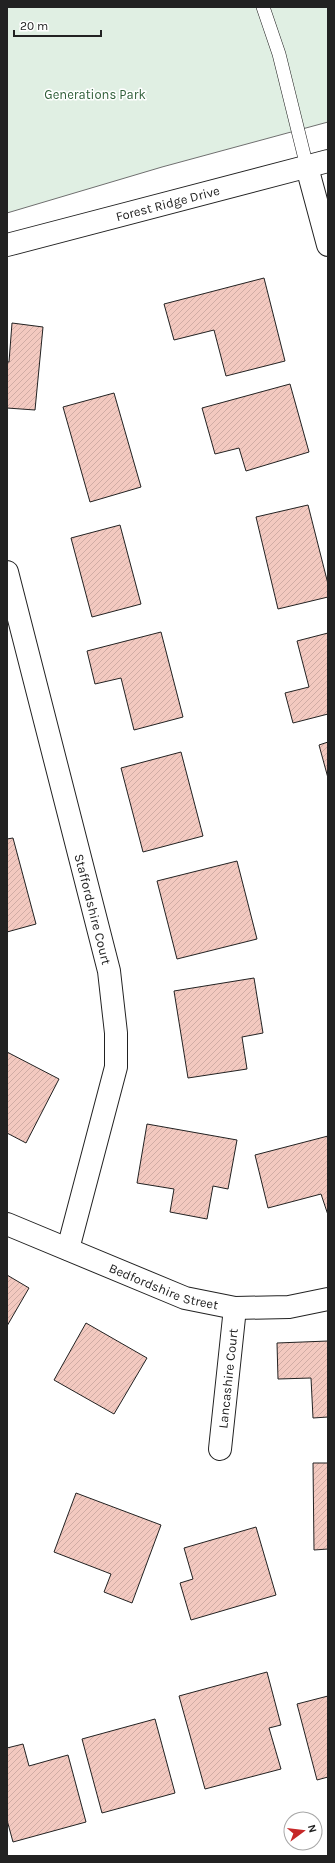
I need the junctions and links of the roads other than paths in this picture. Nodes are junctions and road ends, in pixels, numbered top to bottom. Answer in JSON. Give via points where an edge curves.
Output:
{"nodes":[{"id":1,"x":263,"y":7,"type":"edge"},
{"id":2,"x":328,"y":161,"type":"edge"},
{"id":3,"x":307,"y":167,"type":"junction"},
{"id":4,"x":328,"y":244,"type":"edge"},
{"id":5,"x":7,"y":245,"type":"edge"},
{"id":6,"x":7,"y":572,"type":"edge"},
{"id":7,"x":7,"y":1224,"type":"edge"},
{"id":8,"x":68,"y":1249,"type":"junction"},
{"id":9,"x":328,"y":1299,"type":"edge"},
{"id":10,"x":235,"y":1308,"type":"junction"},
{"id":11,"x":220,"y":1449,"type":"dead end"}],
"edges":[{"from":1,"to":3,"type":"lane","via":[[279,54]]},
{"from":2,"to":3,"type":"street","name":"Forest Ridge Drive"},
{"from":3,"to":4,"type":"street"},
{"from":3,"to":5,"type":"street","name":"Forest Ridge Drive"},
{"from":6,"to":8,"type":"street","name":"Staffordshire Court","via":[[109,971],[116,1033],[116,1067]]},
{"from":7,"to":8,"type":"street","name":"Bedfordshire Street"},
{"from":8,"to":10,"type":"street","name":"Bedfordshire Street","via":[[185,1298]]},
{"from":9,"to":10,"type":"street","name":"Bedfordshire Street","via":[[289,1307]]},
{"from":10,"to":11,"type":"street","name":"Lancashire Court"}]}
